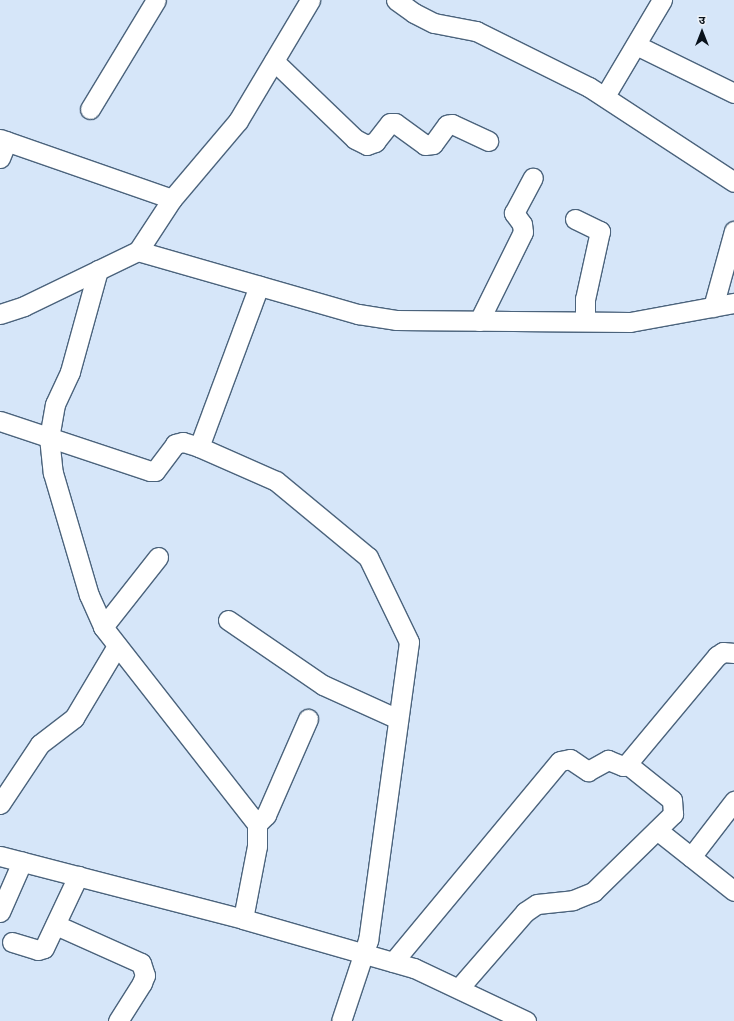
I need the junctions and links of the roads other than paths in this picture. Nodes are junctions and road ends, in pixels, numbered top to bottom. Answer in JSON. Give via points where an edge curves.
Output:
{"nodes":[{"id":1,"x":156,"y":0,"type":"edge"},
{"id":2,"x":310,"y":0,"type":"edge"},
{"id":3,"x":396,"y":0,"type":"edge"},
{"id":4,"x":662,"y":0,"type":"edge"},
{"id":5,"x":636,"y":45,"type":"junction"},
{"id":6,"x":274,"y":61,"type":"junction"},
{"id":7,"x":734,"y":93,"type":"edge"},
{"id":8,"x":605,"y":96,"type":"junction"},
{"id":9,"x":90,"y":109,"type":"dead end"},
{"id":10,"x":488,"y":141,"type":"dead end"},
{"id":11,"x":2,"y":146,"type":"edge"},
{"id":12,"x":533,"y":178,"type":"dead end"},
{"id":13,"x":734,"y":182,"type":"edge"},
{"id":14,"x":172,"y":199,"type":"junction"},
{"id":15,"x":575,"y":219,"type":"dead end"},
{"id":16,"x":734,"y":231,"type":"edge"},
{"id":17,"x":138,"y":251,"type":"junction"},
{"id":18,"x":98,"y":270,"type":"junction"},
{"id":19,"x":259,"y":286,"type":"junction"},
{"id":20,"x":734,"y":303,"type":"edge"},
{"id":21,"x":713,"y":307,"type":"junction"},
{"id":22,"x":0,"y":314,"type":"edge"},
{"id":23,"x":479,"y":321,"type":"junction"},
{"id":24,"x":585,"y":321,"type":"junction"},
{"id":25,"x":0,"y":420,"type":"edge"},
{"id":26,"x":49,"y":437,"type":"junction"},
{"id":27,"x":199,"y":447,"type":"junction"},
{"id":28,"x":158,"y":557,"type":"dead end"},
{"id":29,"x":228,"y":620,"type":"dead end"},
{"id":30,"x":103,"y":627,"type":"junction"},
{"id":31,"x":117,"y":646,"type":"junction"},
{"id":32,"x":734,"y":653,"type":"edge"},
{"id":33,"x":308,"y":719,"type":"dead end"},
{"id":34,"x":398,"y":719,"type":"junction"},
{"id":35,"x":627,"y":764,"type":"junction"},
{"id":36,"x":734,"y":801,"type":"edge"},
{"id":37,"x":0,"y":804,"type":"edge"},
{"id":38,"x":257,"y":824,"type":"junction"},
{"id":39,"x":657,"y":830,"type":"junction"},
{"id":40,"x":0,"y":856,"type":"edge"},
{"id":41,"x":691,"y":857,"type":"junction"},
{"id":42,"x":22,"y":862,"type":"junction"},
{"id":43,"x":78,"y":876,"type":"junction"},
{"id":44,"x":734,"y":891,"type":"edge"},
{"id":45,"x":0,"y":912,"type":"edge"},
{"id":46,"x":243,"y":919,"type":"junction"},
{"id":47,"x":56,"y":925,"type":"junction"},
{"id":48,"x":12,"y":942,"type":"dead end"},
{"id":49,"x":363,"y":953,"type":"junction"},
{"id":50,"x":393,"y":962,"type":"junction"},
{"id":51,"x":459,"y":988,"type":"junction"},
{"id":52,"x":118,"y":1021,"type":"edge"},
{"id":53,"x":341,"y":1021,"type":"edge"},
{"id":54,"x":526,"y":1021,"type":"edge"}],
"edges":[{"from":1,"to":9,"type":"street"},
{"from":2,"to":6,"type":"street"},
{"from":3,"to":8,"type":"street","via":[[424,19],[476,31]]},
{"from":4,"to":5,"type":"street"},
{"from":5,"to":7,"type":"street"},
{"from":5,"to":8,"type":"street"},
{"from":6,"to":10,"type":"street","via":[[355,139],[367,145],[376,142],[390,123],[395,123],[425,145],[433,144],[447,125],[452,124]]},
{"from":6,"to":14,"type":"street","via":[[238,121]]},
{"from":8,"to":13,"type":"street"},
{"from":11,"to":14,"type":"street"},
{"from":12,"to":23,"type":"street","via":[[514,213],[522,224],[523,232]]},
{"from":14,"to":17,"type":"street"},
{"from":15,"to":24,"type":"street","via":[[600,231],[586,299]]},
{"from":16,"to":21,"type":"street"},
{"from":17,"to":18,"type":"street"},
{"from":17,"to":19,"type":"street"},
{"from":18,"to":22,"type":"street"},
{"from":18,"to":26,"type":"street","via":[[70,372],[55,404]]},
{"from":19,"to":23,"type":"street","via":[[358,314],[396,320]]},
{"from":19,"to":27,"type":"street"},
{"from":20,"to":21,"type":"street"},
{"from":21,"to":24,"type":"street","via":[[630,322]]},
{"from":23,"to":24,"type":"street"},
{"from":25,"to":26,"type":"street"},
{"from":26,"to":27,"type":"street","via":[[150,471],[155,471],[175,444],[183,442]]},
{"from":26,"to":30,"type":"street","via":[[58,495],[89,595]]},
{"from":27,"to":34,"type":"street","via":[[276,481],[368,557],[409,642]]},
{"from":28,"to":30,"type":"street"},
{"from":29,"to":34,"type":"street","via":[[323,685]]},
{"from":30,"to":31,"type":"street"},
{"from":31,"to":37,"type":"street","via":[[74,718],[40,744]]},
{"from":31,"to":38,"type":"street"},
{"from":32,"to":35,"type":"street","via":[[723,652],[717,656]]},
{"from":33,"to":38,"type":"street","via":[[266,815]]},
{"from":34,"to":49,"type":"street","via":[[368,940]]},
{"from":35,"to":39,"type":"street","via":[[672,800],[673,814]]},
{"from":35,"to":50,"type":"street","via":[[623,766],[608,760],[588,771],[570,759],[560,761]]},
{"from":36,"to":41,"type":"street"},
{"from":38,"to":46,"type":"street","via":[[257,846]]},
{"from":39,"to":41,"type":"street"},
{"from":39,"to":51,"type":"street","via":[[593,892],[573,900],[537,904],[526,912]]},
{"from":40,"to":42,"type":"street"},
{"from":41,"to":44,"type":"street"},
{"from":42,"to":43,"type":"street"},
{"from":42,"to":45,"type":"street"},
{"from":43,"to":46,"type":"street"},
{"from":43,"to":47,"type":"street"},
{"from":46,"to":49,"type":"street"},
{"from":47,"to":48,"type":"street","via":[[44,948],[38,950]]},
{"from":47,"to":52,"type":"street","via":[[141,963],[145,975],[142,983]]},
{"from":49,"to":50,"type":"street"},
{"from":49,"to":53,"type":"street"},
{"from":50,"to":51,"type":"street"},
{"from":51,"to":54,"type":"street"}]}
